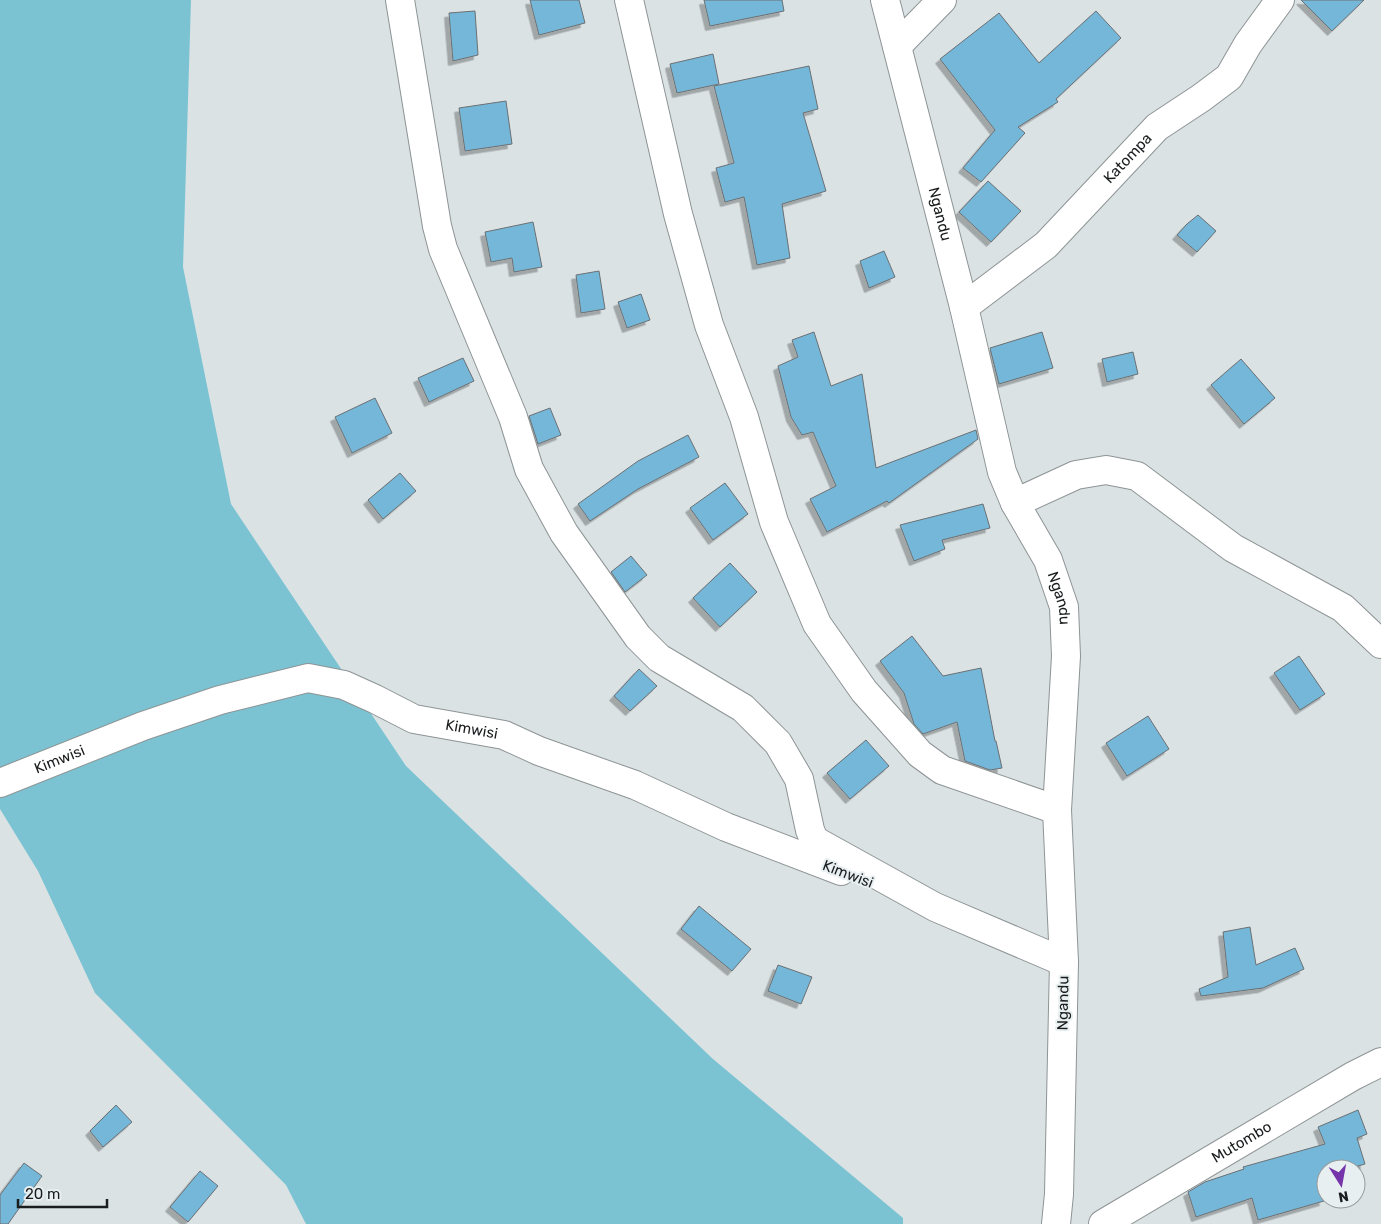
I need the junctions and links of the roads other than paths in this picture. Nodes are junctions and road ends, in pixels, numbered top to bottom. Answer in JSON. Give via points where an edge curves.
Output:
{"nodes":[{"id":1,"x":400,"y":0,"type":"edge"},
{"id":2,"x":629,"y":0,"type":"edge"},
{"id":3,"x":885,"y":0,"type":"edge"},
{"id":4,"x":942,"y":0,"type":"edge"},
{"id":5,"x":1280,"y":0,"type":"edge"},
{"id":6,"x":897,"y":46,"type":"junction"},
{"id":7,"x":964,"y":307,"type":"junction"},
{"id":8,"x":1015,"y":503,"type":"junction"},
{"id":9,"x":1381,"y":644,"type":"edge"},
{"id":10,"x":0,"y":783,"type":"edge"},
{"id":11,"x":1057,"y":810,"type":"junction"},
{"id":12,"x":935,"y":907,"type":"junction"},
{"id":13,"x":1064,"y":962,"type":"junction"},
{"id":14,"x":1381,"y":1062,"type":"edge"},
{"id":15,"x":1056,"y":1224,"type":"edge"},
{"id":16,"x":1103,"y":1224,"type":"edge"}],
"edges":[{"from":1,"to":12,"type":"street","via":[[443,249],[513,417],[529,469],[564,533],[638,637],[659,658],[743,708],[778,743],[799,779],[814,840]]},
{"from":2,"to":11,"type":"street","via":[[678,214],[709,325],[744,417],[774,522],[817,624],[864,690],[920,754],[942,770]]},
{"from":3,"to":6,"type":"street","name":"Ngandu"},
{"from":4,"to":6,"type":"street"},
{"from":5,"to":7,"type":"street","name":"Katompa","via":[[1229,77],[1157,127],[1046,245]]},
{"from":6,"to":7,"type":"street","name":"Ngandu"},
{"from":7,"to":8,"type":"street","name":"Ngandu","via":[[1002,472]]},
{"from":8,"to":9,"type":"street","via":[[1076,475],[1106,470],[1137,476],[1233,548],[1343,608]]},
{"from":8,"to":11,"type":"street","name":"Ngandu","via":[[1048,560],[1064,607],[1066,656]]},
{"from":10,"to":12,"type":"street","name":"Kimwisi","via":[[177,714],[308,678],[344,685],[414,720],[504,734],[539,751],[635,785],[726,827]]},
{"from":11,"to":13,"type":"street","name":"Ngandu"},
{"from":12,"to":13,"type":"street"},
{"from":13,"to":15,"type":"street","name":"Ngandu"},
{"from":14,"to":16,"type":"street","name":"Mutombo"}]}
